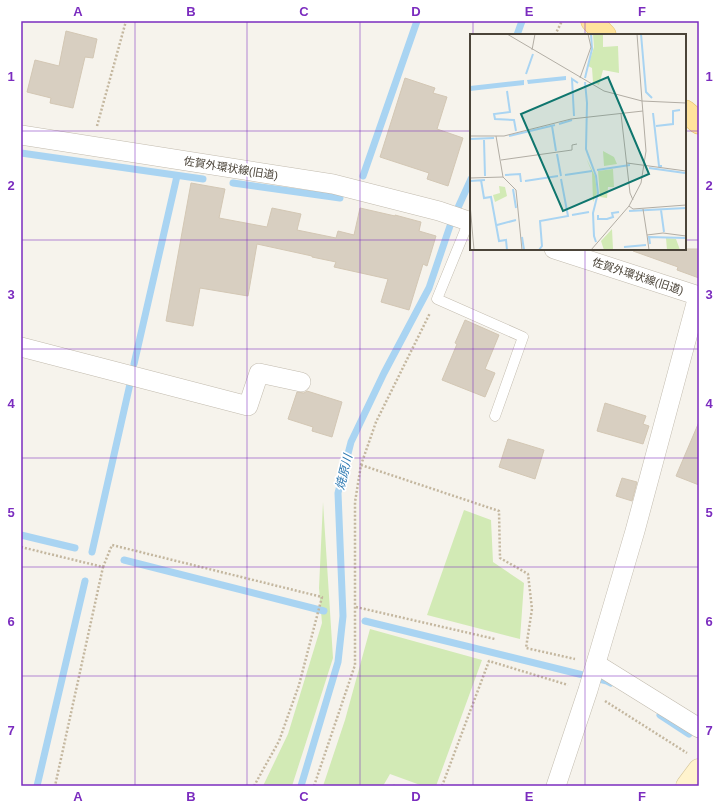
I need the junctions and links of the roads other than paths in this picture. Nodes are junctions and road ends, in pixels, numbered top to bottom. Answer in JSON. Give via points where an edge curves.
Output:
{"nodes":[{"id":1,"x":592,"y":21,"type":"edge"},
{"id":2,"x":604,"y":34,"type":"edge"},
{"id":3,"x":686,"y":112,"type":"edge"},
{"id":4,"x":699,"y":123,"type":"edge"},
{"id":5,"x":21,"y":136,"type":"edge"},
{"id":6,"x":470,"y":222,"type":"edge"},
{"id":7,"x":557,"y":250,"type":"edge"},
{"id":8,"x":699,"y":296,"type":"edge"},
{"id":9,"x":21,"y":347,"type":"edge"},
{"id":10,"x":301,"y":382,"type":"dead end"},
{"id":11,"x":495,"y":416,"type":"dead end"},
{"id":12,"x":596,"y":664,"type":"junction"},
{"id":13,"x":699,"y":728,"type":"edge"},
{"id":14,"x":696,"y":763,"type":"edge"},
{"id":15,"x":556,"y":786,"type":"edge"},
{"id":16,"x":687,"y":786,"type":"edge"}],
"edges":[{"from":1,"to":2,"type":"main road"},
{"from":3,"to":4,"type":"main road"},
{"from":5,"to":6,"type":"street","name":"佐賀外環状線(旧道)","via":[[333,184],[439,211]]},
{"from":6,"to":11,"type":"lane","via":[[436,299],[523,337]]},
{"from":7,"to":8,"type":"street","name":"佐賀外環状線(旧道)"},
{"from":8,"to":12,"type":"street"},
{"from":9,"to":10,"type":"street","via":[[248,406],[259,373]]},
{"from":12,"to":13,"type":"street"},
{"from":12,"to":15,"type":"street"},
{"from":14,"to":16,"type":"main road"}]}
